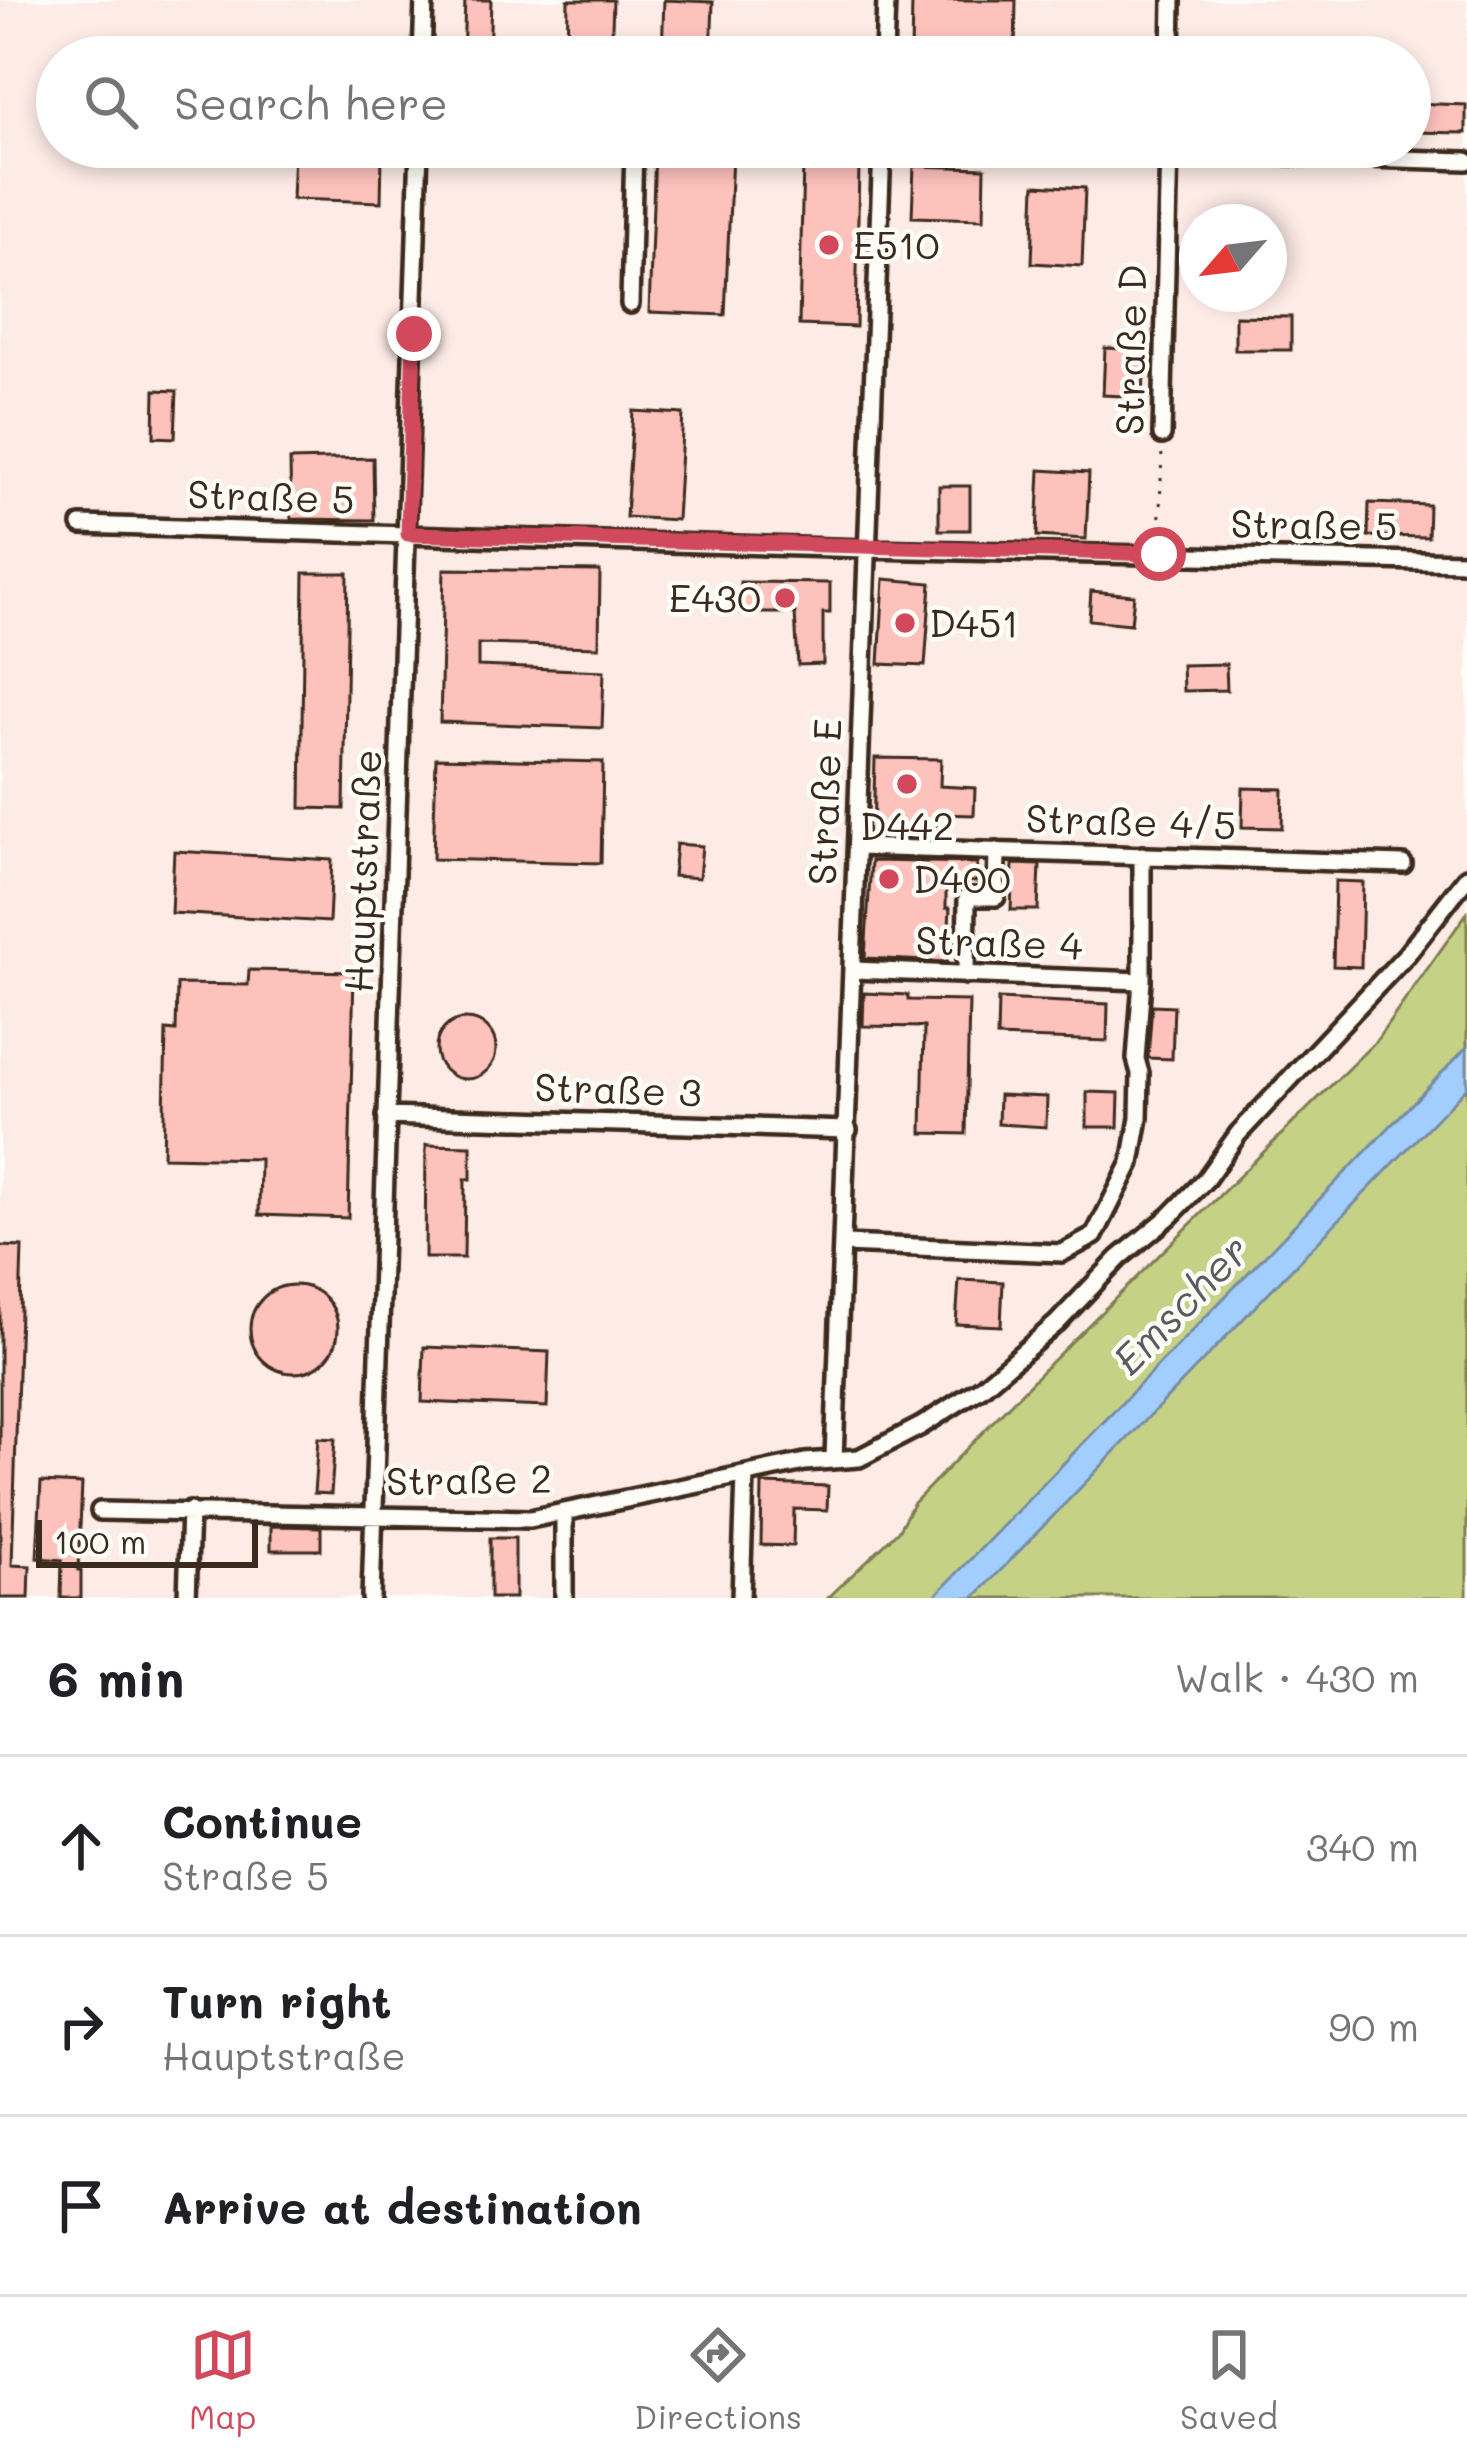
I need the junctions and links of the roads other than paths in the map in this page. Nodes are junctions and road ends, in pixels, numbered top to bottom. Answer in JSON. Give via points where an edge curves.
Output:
{"nodes":[{"id":1,"x":424,"y":0,"type":"edge"},
{"id":2,"x":886,"y":0,"type":"edge"},
{"id":3,"x":1172,"y":0,"type":"edge"},
{"id":4,"x":423,"y":36,"type":"edge"},
{"id":5,"x":885,"y":36,"type":"edge"},
{"id":6,"x":1171,"y":36,"type":"edge"},
{"id":7,"x":1431,"y":159,"type":"edge"},
{"id":8,"x":1467,"y":160,"type":"edge"},
{"id":9,"x":418,"y":168,"type":"edge"},
{"id":10,"x":633,"y":168,"type":"edge"},
{"id":11,"x":881,"y":168,"type":"edge"},
{"id":12,"x":1169,"y":168,"type":"edge"},
{"id":13,"x":629,"y":304,"type":"dead end"},
{"id":14,"x":1162,"y":435,"type":"road end"},
{"id":15,"x":81,"y":525,"type":"dead end"},
{"id":16,"x":408,"y":534,"type":"junction"},
{"id":17,"x":866,"y":549,"type":"junction"},
{"id":18,"x":1467,"y":562,"type":"edge"},
{"id":19,"x":856,"y":847,"type":"junction"},
{"id":20,"x":997,"y":851,"type":"junction"},
{"id":21,"x":1142,"y":855,"type":"junction"},
{"id":22,"x":1402,"y":864,"type":"dead end"},
{"id":23,"x":1467,"y":877,"type":"edge"},
{"id":24,"x":853,"y":970,"type":"junction"},
{"id":25,"x":966,"y":975,"type":"junction"},
{"id":26,"x":1142,"y":981,"type":"junction"},
{"id":27,"x":386,"y":1116,"type":"junction"},
{"id":28,"x":848,"y":1130,"type":"junction"},
{"id":29,"x":844,"y":1244,"type":"junction"},
{"id":30,"x":834,"y":1459,"type":"junction"},
{"id":31,"x":745,"y":1475,"type":"junction"},
{"id":32,"x":100,"y":1511,"type":"dead end"},
{"id":33,"x":190,"y":1511,"type":"junction"},
{"id":34,"x":563,"y":1513,"type":"junction"},
{"id":35,"x":374,"y":1515,"type":"junction"},
{"id":36,"x":188,"y":1598,"type":"edge"},
{"id":37,"x":371,"y":1598,"type":"edge"},
{"id":38,"x":564,"y":1598,"type":"edge"},
{"id":39,"x":741,"y":1598,"type":"edge"}],
"edges":[{"from":1,"to":4,"type":"lane"},
{"from":2,"to":5,"type":"lane"},
{"from":3,"to":6,"type":"lane"},
{"from":7,"to":8,"type":"lane"},
{"from":9,"to":16,"type":"lane","name":"Hauptstraße"},
{"from":10,"to":13,"type":"lane"},
{"from":11,"to":17,"type":"lane","name":"Straße E"},
{"from":12,"to":14,"type":"lane","name":"Straße D"},
{"from":15,"to":16,"type":"lane","name":"Straße 5"},
{"from":16,"to":17,"type":"lane","name":"Straße 5"},
{"from":16,"to":27,"type":"lane","name":"Hauptstraße"},
{"from":17,"to":18,"type":"lane","name":"Straße 5"},
{"from":17,"to":19,"type":"lane","name":"Straße E"},
{"from":19,"to":20,"type":"lane","name":"Straße 4/5"},
{"from":19,"to":24,"type":"lane","name":"Straße E"},
{"from":20,"to":21,"type":"lane","name":"Straße 4/5"},
{"from":20,"to":25,"type":"lane","via":[[996,897],[967,897]]},
{"from":21,"to":22,"type":"lane","name":"Straße 4/5"},
{"from":21,"to":26,"type":"lane"},
{"from":23,"to":30,"type":"lane","name":"Straße 2","via":[[1207,1180],[1058,1324],[921,1426],[860,1458]]},
{"from":24,"to":25,"type":"lane","name":"Straße 4"},
{"from":24,"to":28,"type":"lane","name":"Straße E"},
{"from":25,"to":26,"type":"lane","name":"Straße 4"},
{"from":26,"to":29,"type":"lane","via":[[1131,1163],[1087,1243],[1062,1252]]},
{"from":27,"to":28,"type":"lane","name":"Straße 3"},
{"from":27,"to":35,"type":"lane","name":"Hauptstraße"},
{"from":28,"to":29,"type":"lane","name":"Straße E"},
{"from":29,"to":30,"type":"lane","name":"Straße E"},
{"from":30,"to":31,"type":"lane","name":"Straße 2"},
{"from":31,"to":34,"type":"lane","name":"Straße 2"},
{"from":31,"to":39,"type":"lane"},
{"from":32,"to":33,"type":"lane","name":"Straße 2"},
{"from":33,"to":35,"type":"lane","name":"Straße 2"},
{"from":33,"to":36,"type":"lane"},
{"from":34,"to":35,"type":"lane","name":"Straße 2","via":[[530,1520]]},
{"from":34,"to":38,"type":"lane"},
{"from":35,"to":37,"type":"lane","name":"Hauptstraße"}]}
